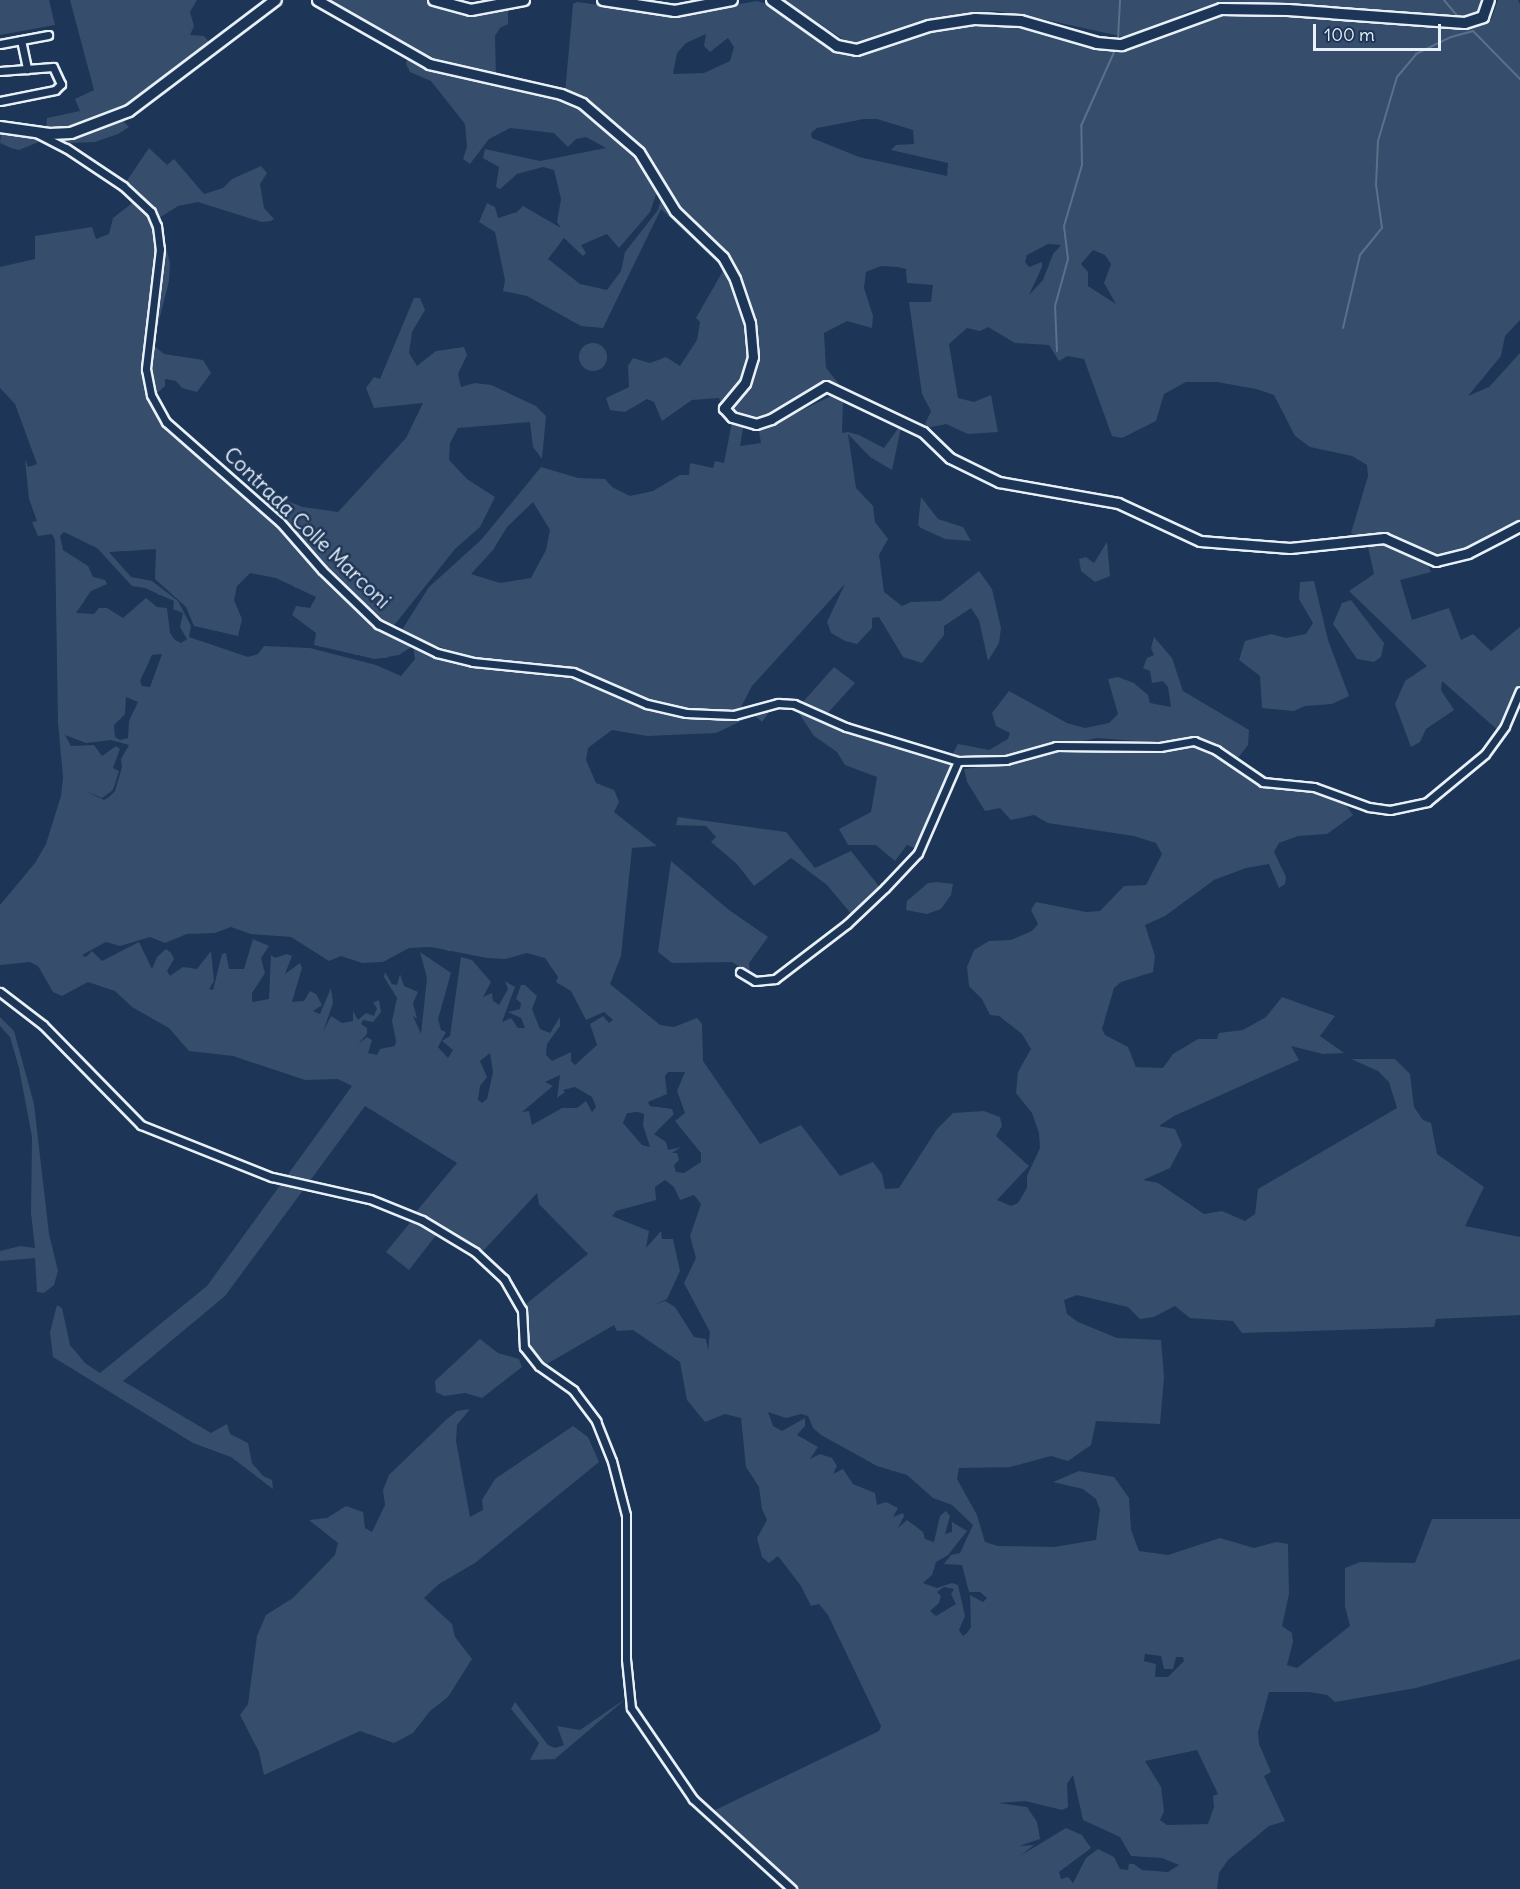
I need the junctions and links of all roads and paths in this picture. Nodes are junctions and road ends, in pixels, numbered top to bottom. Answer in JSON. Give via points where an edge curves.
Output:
{"nodes":[{"id":1,"x":276,"y":0,"type":"edge"},
{"id":2,"x":317,"y":0,"type":"edge"},
{"id":3,"x":435,"y":0,"type":"edge"},
{"id":4,"x":524,"y":0,"type":"edge"},
{"id":5,"x":603,"y":0,"type":"edge"},
{"id":6,"x":732,"y":0,"type":"edge"},
{"id":7,"x":772,"y":0,"type":"edge"},
{"id":8,"x":1489,"y":0,"type":"edge"},
{"id":9,"x":48,"y":35,"type":"dead end"},
{"id":10,"x":21,"y":40,"type":"junction"},
{"id":11,"x":0,"y":44,"type":"edge"},
{"id":12,"x":27,"y":69,"type":"junction"},
{"id":13,"x":0,"y":71,"type":"edge"},
{"id":14,"x":0,"y":101,"type":"edge"},
{"id":15,"x":0,"y":120,"type":"edge"},
{"id":16,"x":4,"y":128,"type":"edge"},
{"id":17,"x":36,"y":133,"type":"junction"},
{"id":18,"x":1520,"y":526,"type":"edge"},
{"id":19,"x":1520,"y":692,"type":"edge"},
{"id":20,"x":958,"y":761,"type":"junction"},
{"id":21,"x":740,"y":972,"type":"dead end"},
{"id":22,"x":0,"y":992,"type":"edge"},
{"id":23,"x":792,"y":1889,"type":"edge"}],
"edges":[{"from":1,"to":17,"type":"main road","via":[[129,111],[71,133]]},
{"from":2,"to":18,"type":"street","via":[[429,64],[561,94],[582,103],[639,152],[675,212],[723,257],[750,323],[753,357],[745,383],[724,408],[732,417],[756,424],[826,386],[923,432],[950,458],[999,482],[1118,503],[1200,541],[1290,548],[1383,538],[1436,561],[1468,553]]},
{"from":3,"to":4,"type":"main road","via":[[471,10]]},
{"from":5,"to":6,"type":"main road","via":[[675,11]]},
{"from":7,"to":8,"type":"main road","via":[[837,46],[857,50],[929,26],[975,19],[1021,21],[1097,43],[1122,45],[1221,9],[1465,23],[1483,17]]},
{"from":9,"to":10,"type":"street"},
{"from":10,"to":11,"type":"street"},
{"from":10,"to":12,"type":"street"},
{"from":12,"to":13,"type":"street"},
{"from":12,"to":14,"type":"street","via":[[53,67],[59,87]]},
{"from":15,"to":16,"type":"street"},
{"from":16,"to":17,"type":"main road"},
{"from":17,"to":20,"type":"street","name":"Contrada Colle Marconi","via":[[77,154],[123,186],[151,212],[160,249],[146,369],[156,408],[166,422],[280,522],[378,624],[437,652],[473,662],[573,672],[647,704],[686,713],[734,715],[794,704],[846,728]]},
{"from":19,"to":20,"type":"street","name":"Contrada Colle Marconi","via":[[1495,744],[1444,790],[1410,808],[1369,807],[1314,787],[1263,782],[1216,750],[1194,741],[1160,747],[1056,746],[1006,760]]},
{"from":20,"to":21,"type":"street","via":[[918,853],[885,888],[847,924],[775,979],[755,981]]},
{"from":22,"to":23,"type":"street","via":[[43,1025],[141,1125],[272,1177],[370,1199],[422,1220],[475,1252],[504,1279],[522,1310],[524,1347],[539,1365],[573,1390],[596,1421],[612,1461],[626,1515],[626,1659],[631,1708],[693,1799]]}]}
